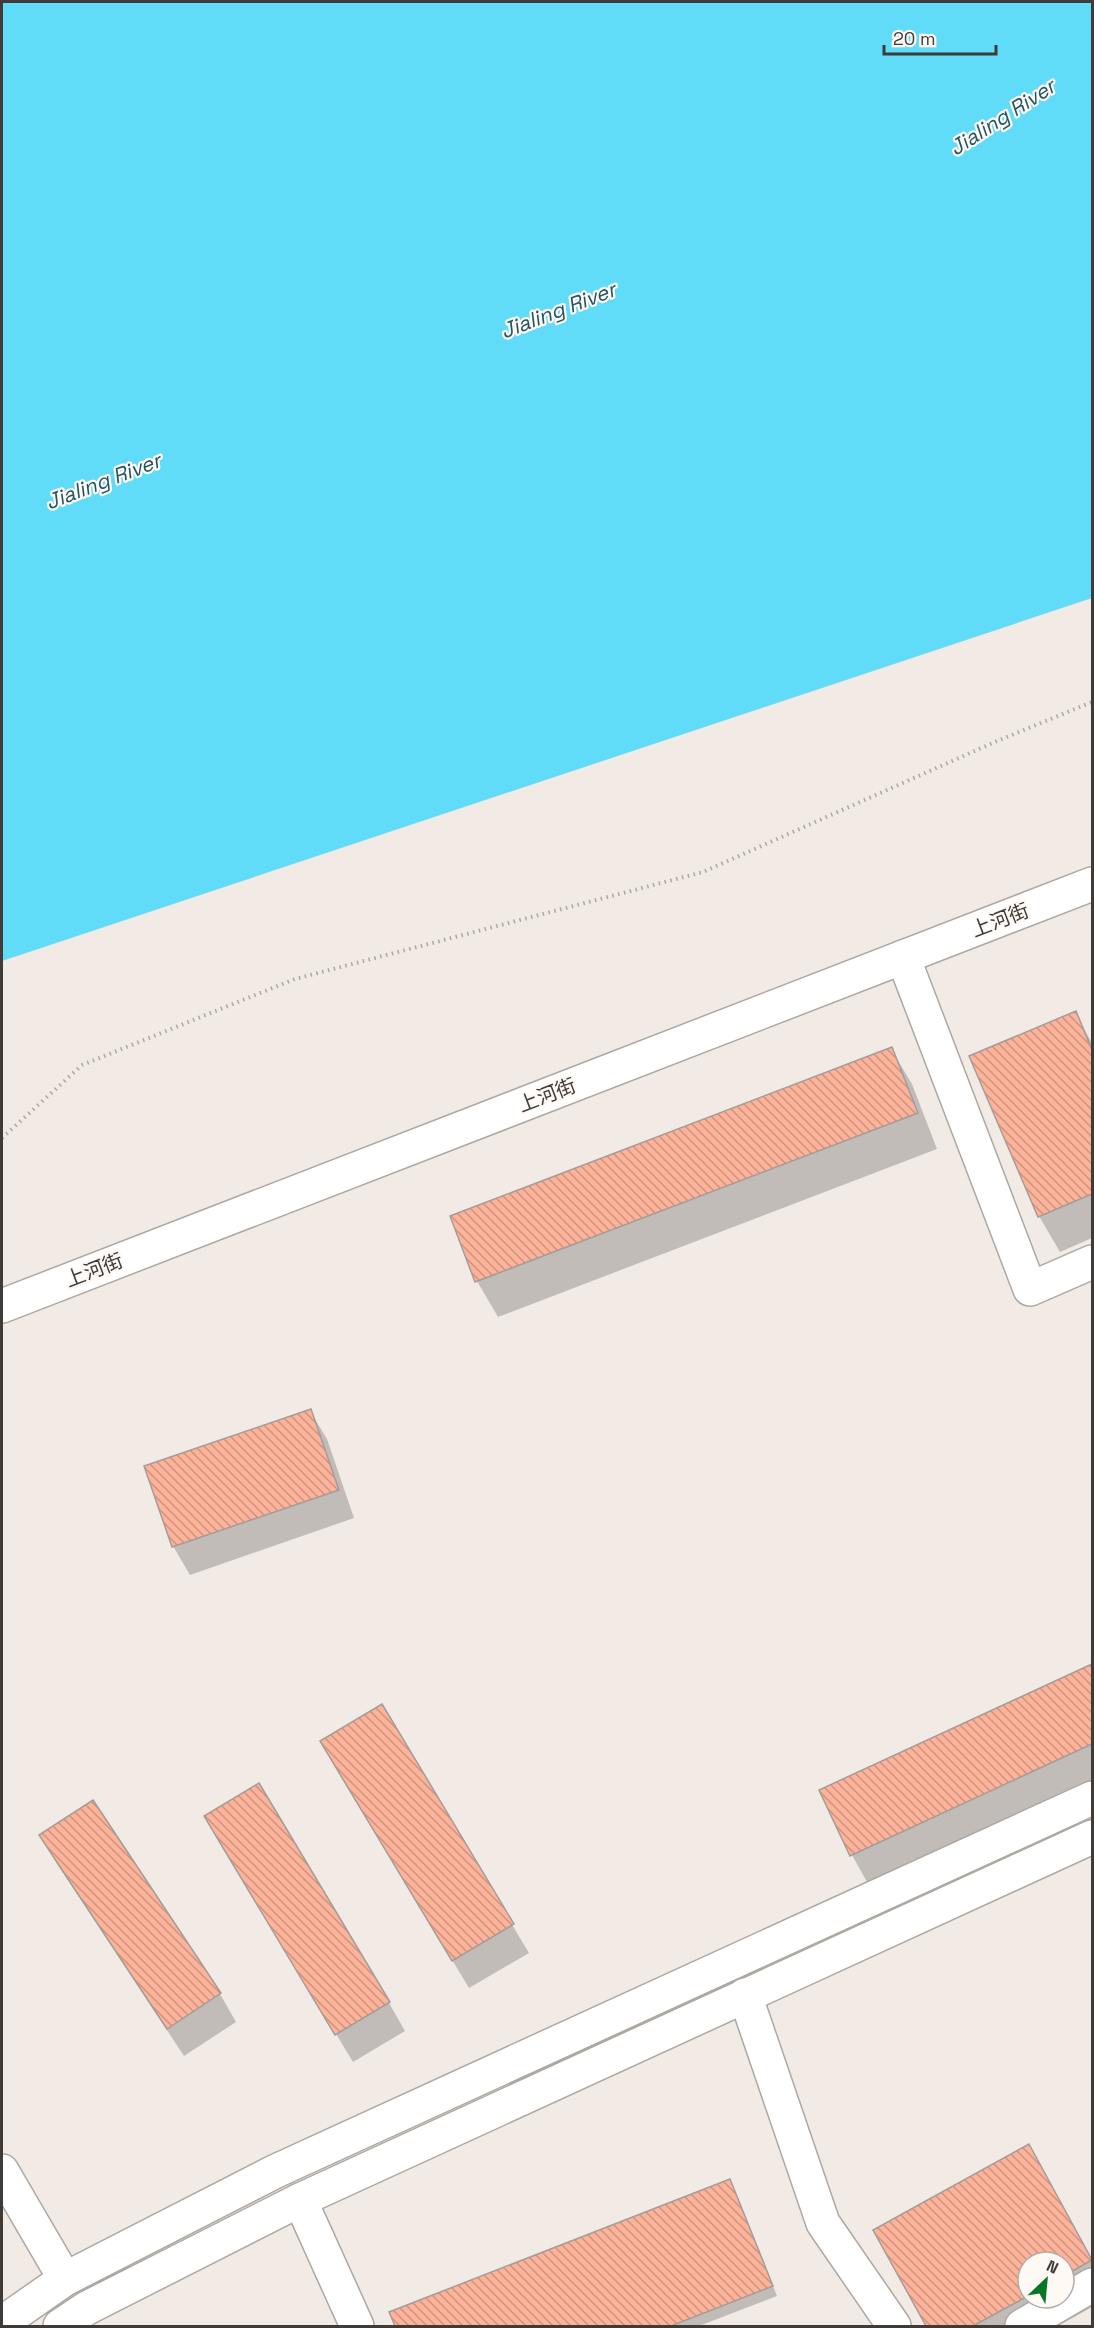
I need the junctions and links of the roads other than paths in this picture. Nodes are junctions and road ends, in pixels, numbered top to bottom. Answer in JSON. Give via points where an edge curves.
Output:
{"nodes":[{"id":1,"x":1092,"y":884,"type":"edge"},
{"id":2,"x":903,"y":957,"type":"junction"},
{"id":3,"x":1092,"y":1262,"type":"edge"},
{"id":4,"x":2,"y":1306,"type":"edge"},
{"id":5,"x":1092,"y":1798,"type":"edge"},
{"id":6,"x":1092,"y":1837,"type":"edge"},
{"id":7,"x":746,"y":1995,"type":"junction"},
{"id":8,"x":2,"y":2171,"type":"edge"},
{"id":9,"x":300,"y":2200,"type":"junction"},
{"id":10,"x":65,"y":2279,"type":"junction"},
{"id":11,"x":1092,"y":2284,"type":"edge"},
{"id":12,"x":2,"y":2323,"type":"edge"},
{"id":13,"x":60,"y":2326,"type":"edge"},
{"id":14,"x":357,"y":2326,"type":"edge"},
{"id":15,"x":894,"y":2326,"type":"edge"},
{"id":16,"x":1022,"y":2326,"type":"edge"}],
"edges":[{"from":1,"to":2,"type":"main road","name":"上河街"},
{"from":2,"to":3,"type":"main road","via":[[1030,1289]]},
{"from":2,"to":4,"type":"main road","name":"上河街"},
{"from":5,"to":10,"type":"main road","via":[[287,2166]]},
{"from":6,"to":7,"type":"main road"},
{"from":7,"to":9,"type":"main road"},
{"from":7,"to":15,"type":"main road","via":[[823,2223]]},
{"from":8,"to":10,"type":"main road"},
{"from":9,"to":13,"type":"main road","via":[[87,2308]]},
{"from":9,"to":14,"type":"main road"},
{"from":10,"to":12,"type":"main road"},
{"from":11,"to":16,"type":"main road"}]}
